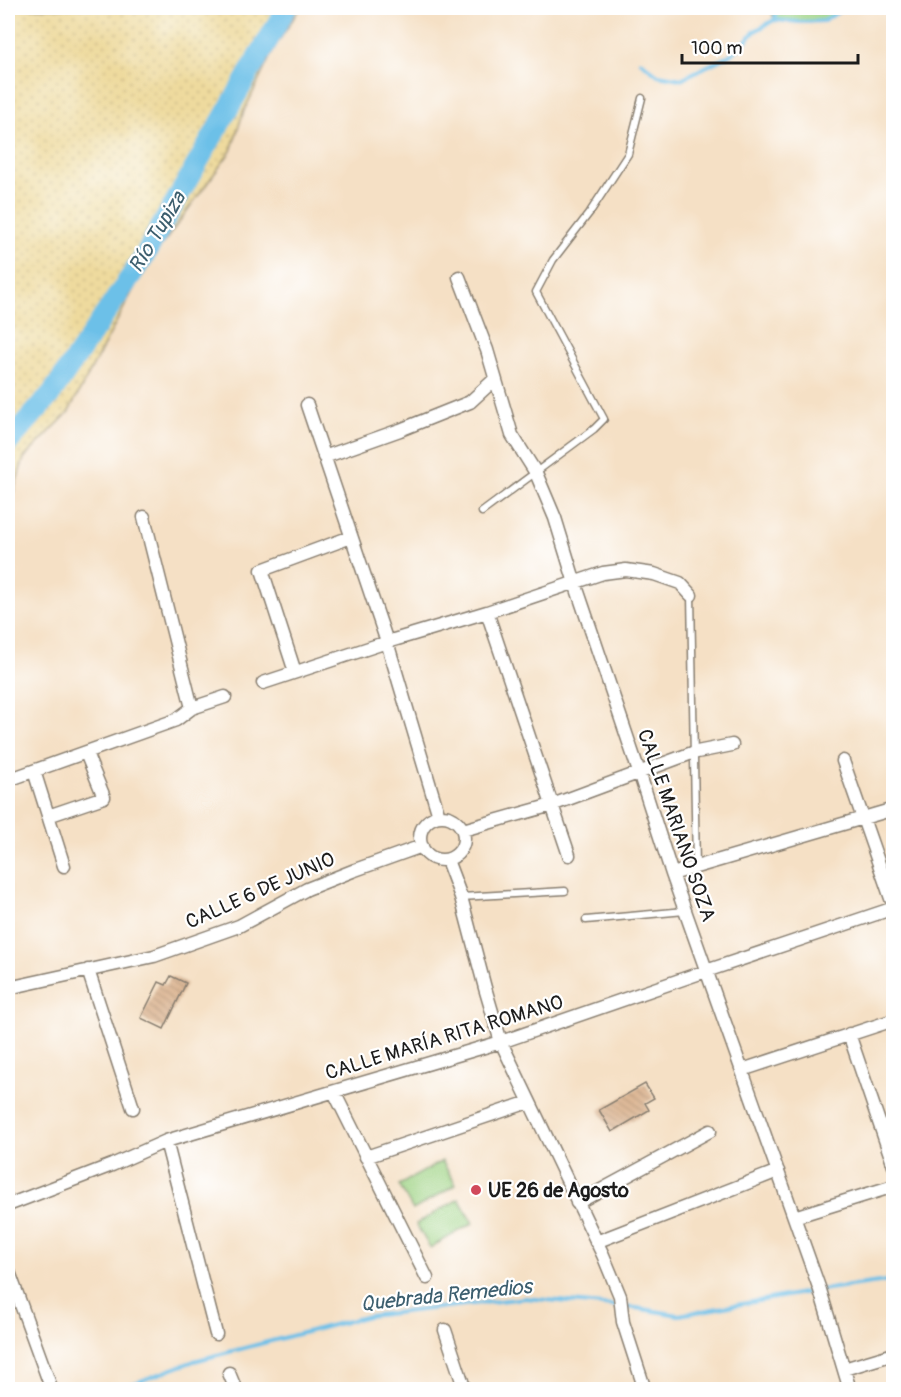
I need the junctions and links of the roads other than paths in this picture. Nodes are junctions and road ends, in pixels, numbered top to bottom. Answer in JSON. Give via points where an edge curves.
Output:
{"nodes":[{"id":1,"x":642,"y":98,"type":"dead end"},
{"id":2,"x":459,"y":277,"type":"dead end"},
{"id":3,"x":495,"y":379,"type":"junction"},
{"id":4,"x":307,"y":405,"type":"dead end"},
{"id":5,"x":324,"y":457,"type":"junction"},
{"id":6,"x":536,"y":472,"type":"junction"},
{"id":7,"x":482,"y":512,"type":"dead end"},
{"id":8,"x":144,"y":517,"type":"dead end"},
{"id":9,"x":351,"y":537,"type":"junction"},
{"id":10,"x":574,"y":583,"type":"junction"},
{"id":11,"x":691,"y":595,"type":"joint"},
{"id":12,"x":487,"y":612,"type":"junction"},
{"id":13,"x":387,"y":642,"type":"junction"},
{"id":14,"x":295,"y":672,"type":"junction"},
{"id":15,"x":263,"y":683,"type":"dead end"},
{"id":16,"x":225,"y":697,"type":"dead end"},
{"id":17,"x":192,"y":708,"type":"junction"},
{"id":18,"x":732,"y":746,"type":"dead end"},
{"id":19,"x":86,"y":753,"type":"junction"},
{"id":20,"x":694,"y":753,"type":"junction"},
{"id":21,"x":843,"y":761,"type":"dead end"},
{"id":22,"x":34,"y":771,"type":"junction"},
{"id":23,"x":639,"y":772,"type":"junction"},
{"id":24,"x":8,"y":780,"type":"edge"},
{"id":25,"x":552,"y":806,"type":"junction"},
{"id":26,"x":894,"y":809,"type":"edge"},
{"id":27,"x":48,"y":816,"type":"junction"},
{"id":28,"x":439,"y":816,"type":"junction"},
{"id":29,"x":863,"y":818,"type":"junction"},
{"id":30,"x":463,"y":830,"type":"junction"},
{"id":31,"x":422,"y":846,"type":"junction"},
{"id":32,"x":569,"y":855,"type":"dead end"},
{"id":33,"x":447,"y":860,"type":"junction"},
{"id":34,"x":64,"y":866,"type":"dead end"},
{"id":35,"x":696,"y":867,"type":"junction"},
{"id":36,"x":672,"y":874,"type":"junction"},
{"id":37,"x":565,"y":891,"type":"dead end"},
{"id":38,"x":461,"y":897,"type":"junction"},
{"id":39,"x":894,"y":908,"type":"edge"},
{"id":40,"x":685,"y":911,"type":"junction"},
{"id":41,"x":586,"y":920,"type":"dead end"},
{"id":42,"x":88,"y":970,"type":"junction"},
{"id":43,"x":706,"y":970,"type":"junction"},
{"id":44,"x":8,"y":988,"type":"edge"},
{"id":45,"x":894,"y":1020,"type":"edge"},
{"id":46,"x":849,"y":1034,"type":"junction"},
{"id":47,"x":501,"y":1042,"type":"junction"},
{"id":48,"x":742,"y":1070,"type":"junction"},
{"id":49,"x":334,"y":1092,"type":"junction"},
{"id":50,"x":529,"y":1102,"type":"junction"},
{"id":51,"x":133,"y":1108,"type":"dead end"},
{"id":52,"x":710,"y":1131,"type":"dead end"},
{"id":53,"x":166,"y":1141,"type":"junction"},
{"id":54,"x":366,"y":1157,"type":"junction"},
{"id":55,"x":894,"y":1166,"type":"edge"},
{"id":56,"x":778,"y":1171,"type":"junction"},
{"id":57,"x":894,"y":1186,"type":"edge"},
{"id":58,"x":577,"y":1203,"type":"junction"},
{"id":59,"x":8,"y":1205,"type":"edge"},
{"id":60,"x":794,"y":1217,"type":"junction"},
{"id":61,"x":596,"y":1242,"type":"junction"},
{"id":62,"x":8,"y":1269,"type":"edge"},
{"id":63,"x":427,"y":1278,"type":"dead end"},
{"id":64,"x":445,"y":1330,"type":"dead end"},
{"id":65,"x":216,"y":1334,"type":"dead end"},
{"id":66,"x":894,"y":1354,"type":"edge"},
{"id":67,"x":844,"y":1369,"type":"junction"},
{"id":68,"x":230,"y":1373,"type":"dead end"},
{"id":69,"x":52,"y":1389,"type":"edge"},
{"id":70,"x":236,"y":1389,"type":"edge"},
{"id":71,"x":465,"y":1389,"type":"edge"},
{"id":72,"x":645,"y":1389,"type":"edge"},
{"id":73,"x":850,"y":1389,"type":"edge"}],
"edges":[{"from":1,"to":6,"type":"lane","via":[[628,154],[553,260],[536,292],[604,418]]},
{"from":2,"to":3,"type":"street","name":"CALLE MARIANO SOZA"},
{"from":3,"to":5,"type":"street","via":[[470,402]]},
{"from":3,"to":6,"type":"street","name":"CALLE MARIANO SOZA","via":[[512,435]]},
{"from":4,"to":5,"type":"street"},
{"from":5,"to":9,"type":"street"},
{"from":6,"to":7,"type":"lane"},
{"from":6,"to":10,"type":"street","name":"CALLE MARIANO SOZA","via":[[555,518]]},
{"from":8,"to":17,"type":"street"},
{"from":9,"to":13,"type":"street"},
{"from":9,"to":14,"type":"street","via":[[262,570]]},
{"from":10,"to":11,"type":"street","via":[[626,570],[680,583]]},
{"from":10,"to":12,"type":"street"},
{"from":10,"to":23,"type":"street","name":"CALLE MARIANO SOZA"},
{"from":11,"to":20,"type":"lane"},
{"from":12,"to":13,"type":"street"},
{"from":12,"to":25,"type":"street"},
{"from":13,"to":14,"type":"street"},
{"from":13,"to":28,"type":"street"},
{"from":14,"to":15,"type":"street"},
{"from":16,"to":17,"type":"street"},
{"from":17,"to":19,"type":"street","via":[[176,720]]},
{"from":18,"to":20,"type":"street"},
{"from":19,"to":22,"type":"street"},
{"from":19,"to":27,"type":"street","via":[[104,797]]},
{"from":20,"to":23,"type":"street"},
{"from":20,"to":35,"type":"lane"},
{"from":21,"to":29,"type":"street"},
{"from":22,"to":24,"type":"street"},
{"from":22,"to":27,"type":"street"},
{"from":23,"to":25,"type":"street"},
{"from":23,"to":36,"type":"street","name":"CALLE MARIANO SOZA"},
{"from":25,"to":30,"type":"street"},
{"from":25,"to":32,"type":"street"},
{"from":26,"to":29,"type":"street"},
{"from":27,"to":34,"type":"street"},
{"from":28,"to":30,"type":"street","via":[[454,819]]},
{"from":28,"to":31,"type":"street","via":[[423,827]]},
{"from":29,"to":35,"type":"street"},
{"from":29,"to":39,"type":"street"},
{"from":30,"to":33,"type":"street","via":[[460,852]]},
{"from":31,"to":33,"type":"street","via":[[434,859]]},
{"from":31,"to":42,"type":"street","name":"CALLE 6 DE JUNIO","via":[[307,889],[239,926],[154,956]]},
{"from":33,"to":38,"type":"street"},
{"from":35,"to":36,"type":"street"},
{"from":36,"to":40,"type":"street","name":"CALLE MARIANO SOZA"},
{"from":37,"to":38,"type":"lane"},
{"from":38,"to":47,"type":"street"},
{"from":39,"to":43,"type":"street","name":"CALLE MARÍA RITA ROMANO"},
{"from":40,"to":41,"type":"lane"},
{"from":40,"to":43,"type":"street","name":"CALLE MARIANO SOZA"},
{"from":42,"to":44,"type":"street","name":"CALLE 6 DE JUNIO"},
{"from":42,"to":51,"type":"street"},
{"from":43,"to":47,"type":"street","name":"CALLE MARÍA RITA ROMANO"},
{"from":43,"to":48,"type":"street","name":"CALLE MARIANO SOZA"},
{"from":45,"to":46,"type":"street"},
{"from":46,"to":48,"type":"street"},
{"from":46,"to":55,"type":"street"},
{"from":47,"to":49,"type":"street","name":"CALLE MARÍA RITA ROMANO"},
{"from":47,"to":50,"type":"street"},
{"from":48,"to":56,"type":"street","name":"CALLE MARIANO SOZA"},
{"from":49,"to":53,"type":"street","name":"CALLE MARÍA RITA ROMANO"},
{"from":49,"to":54,"type":"street"},
{"from":50,"to":54,"type":"street"},
{"from":50,"to":58,"type":"street"},
{"from":52,"to":58,"type":"street"},
{"from":53,"to":59,"type":"street","name":"CALLE MARÍA RITA ROMANO"},
{"from":53,"to":65,"type":"street"},
{"from":54,"to":63,"type":"street"},
{"from":56,"to":60,"type":"street","name":"CALLE MARIANO SOZA"},
{"from":56,"to":61,"type":"street"},
{"from":57,"to":60,"type":"street"},
{"from":58,"to":61,"type":"street"},
{"from":60,"to":67,"type":"street","name":"CALLE MARIANO SOZA"},
{"from":61,"to":72,"type":"street","via":[[620,1296],[623,1322]]},
{"from":62,"to":69,"type":"street"},
{"from":64,"to":71,"type":"street"},
{"from":66,"to":67,"type":"street"},
{"from":67,"to":73,"type":"street","name":"CALLE MARIANO SOZA"},
{"from":68,"to":70,"type":"street"}]}
